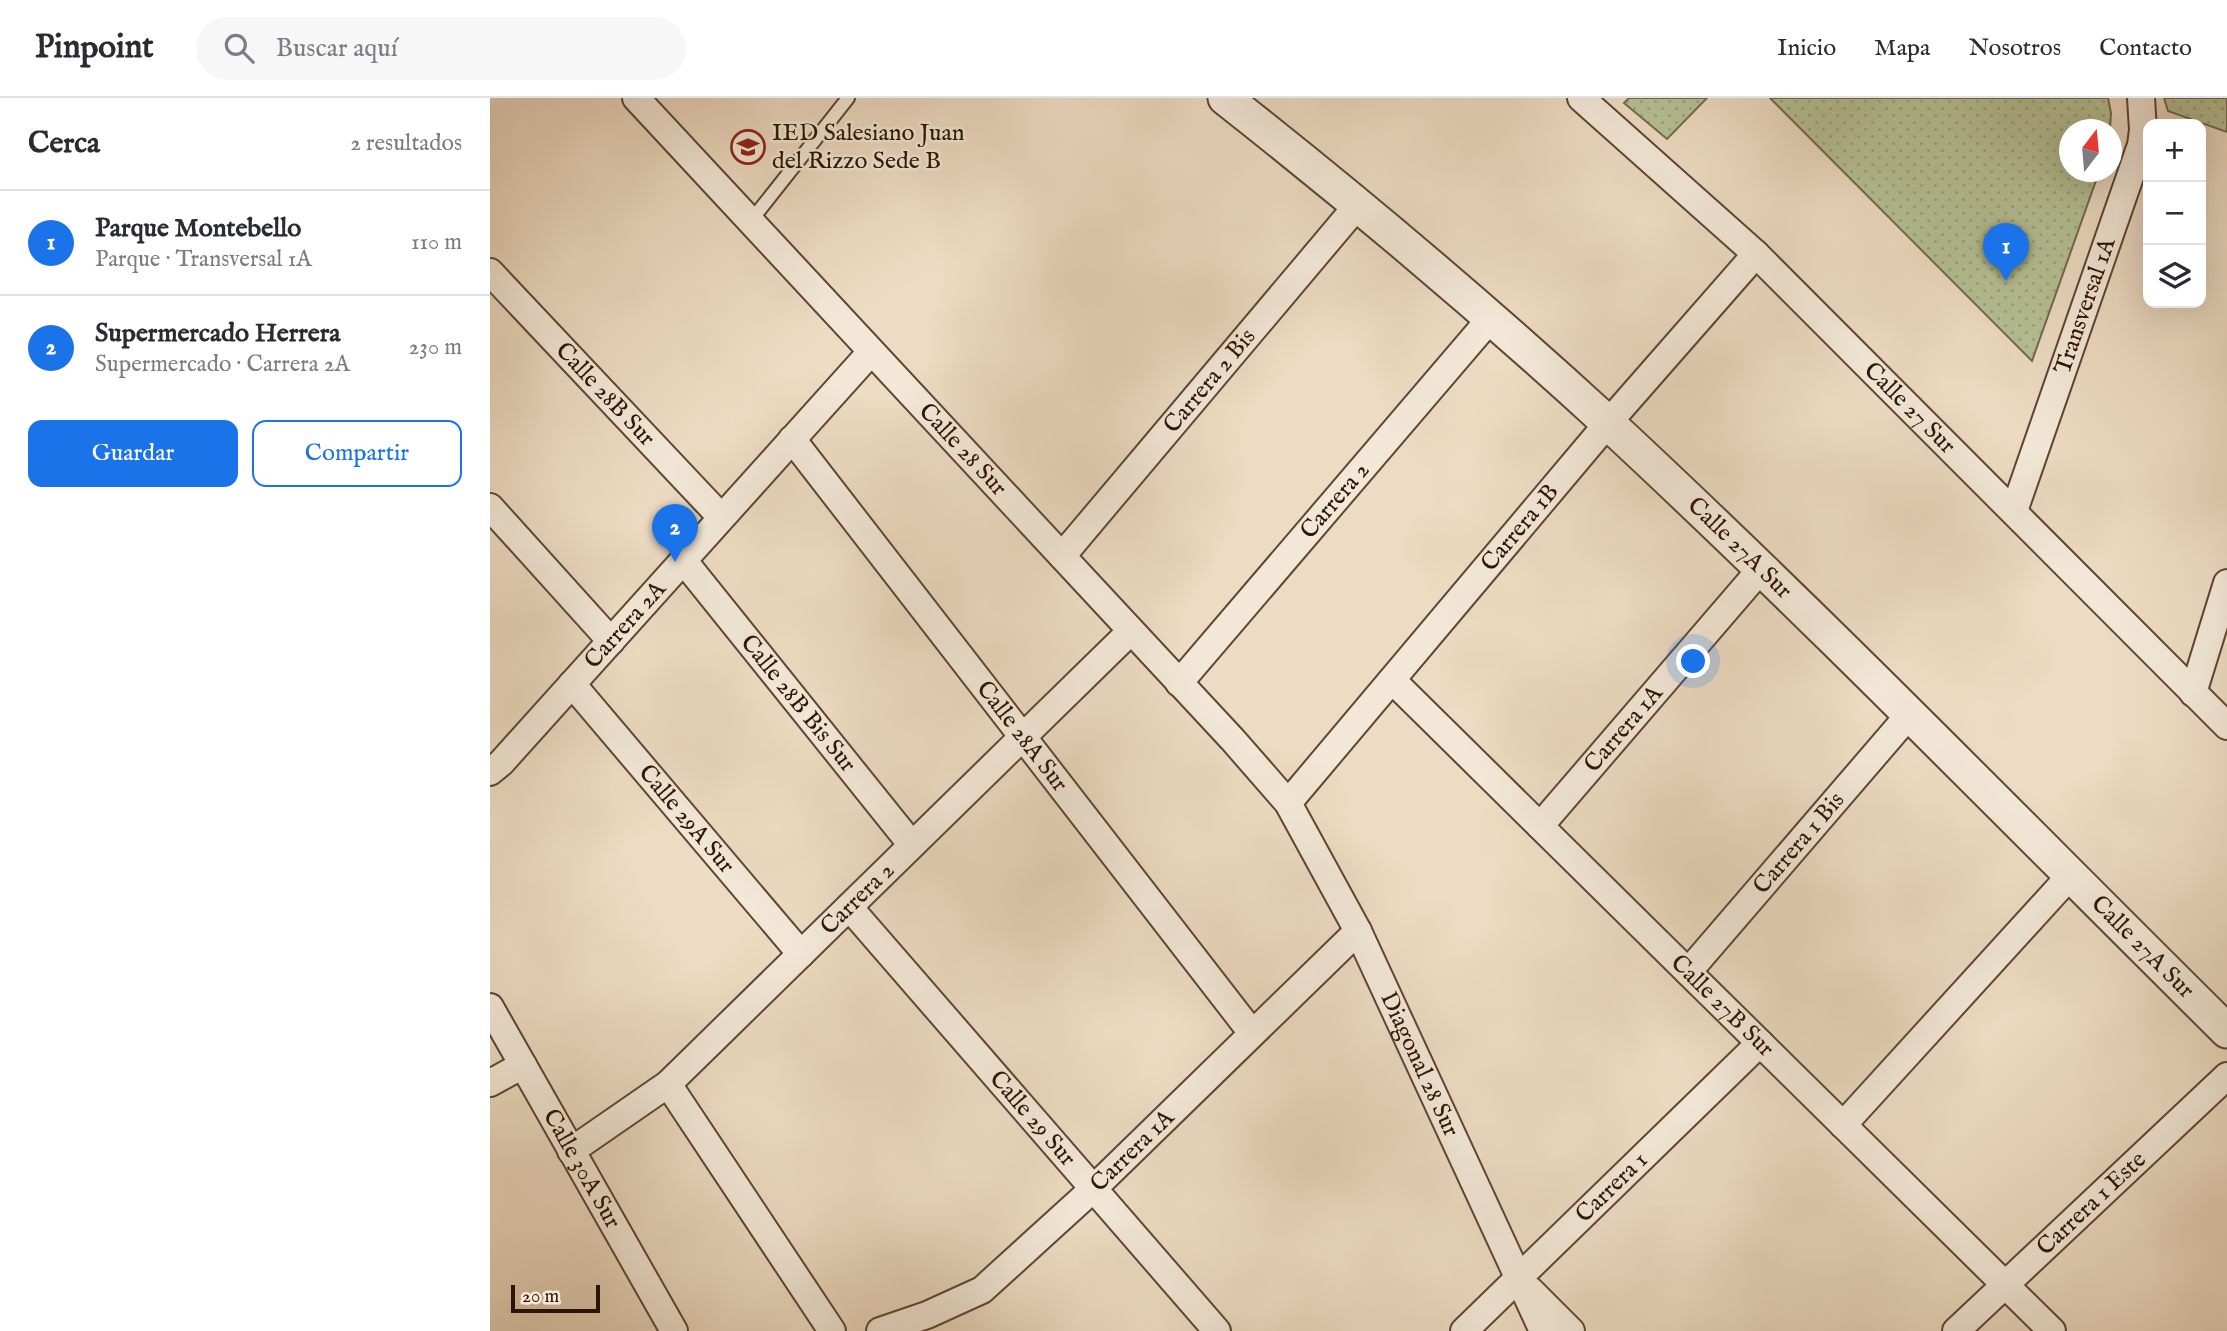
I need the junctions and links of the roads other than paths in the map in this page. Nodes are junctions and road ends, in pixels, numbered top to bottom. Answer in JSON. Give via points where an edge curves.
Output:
{"nodes":[{"id":1,"x":636,"y":98,"type":"edge"},
{"id":2,"x":848,"y":98,"type":"edge"},
{"id":3,"x":1225,"y":98,"type":"edge"},
{"id":4,"x":1581,"y":98,"type":"edge"},
{"id":5,"x":2141,"y":98,"type":"edge"},
{"id":6,"x":1357,"y":206,"type":"junction"},
{"id":7,"x":750,"y":222,"type":"junction"},
{"id":8,"x":1756,"y":254,"type":"junction"},
{"id":9,"x":490,"y":272,"type":"edge"},
{"id":10,"x":1490,"y":318,"type":"junction"},
{"id":11,"x":871,"y":352,"type":"junction"},
{"id":12,"x":1608,"y":423,"type":"junction"},
{"id":13,"x":792,"y":439,"type":"junction"},
{"id":14,"x":490,"y":507,"type":"edge"},
{"id":15,"x":2014,"y":511,"type":"junction"},
{"id":16,"x":721,"y":517,"type":"junction"},
{"id":17,"x":1062,"y":556,"type":"junction"},
{"id":18,"x":683,"y":561,"type":"junction"},
{"id":19,"x":1760,"y":569,"type":"junction"},
{"id":20,"x":2227,"y":583,"type":"edge"},
{"id":21,"x":1131,"y":631,"type":"junction"},
{"id":22,"x":611,"y":641,"type":"junction"},
{"id":23,"x":1392,"y":680,"type":"junction"},
{"id":24,"x":1179,"y":683,"type":"junction"},
{"id":25,"x":572,"y":684,"type":"junction"},
{"id":26,"x":2193,"y":693,"type":"junction"},
{"id":27,"x":1909,"y":715,"type":"junction"},
{"id":28,"x":2227,"y":726,"type":"edge"},
{"id":29,"x":1023,"y":737,"type":"junction"},
{"id":30,"x":490,"y":772,"type":"edge"},
{"id":31,"x":1288,"y":803,"type":"junction"},
{"id":32,"x":1540,"y":826,"type":"junction"},
{"id":33,"x":912,"y":845,"type":"junction"},
{"id":34,"x":2070,"y":876,"type":"junction"},
{"id":35,"x":849,"y":907,"type":"junction"},
{"id":36,"x":1357,"y":931,"type":"junction"},
{"id":37,"x":801,"y":954,"type":"junction"},
{"id":38,"x":1688,"y":972,"type":"junction"},
{"id":39,"x":490,"y":1007,"type":"edge"},
{"id":40,"x":2227,"y":1031,"type":"edge"},
{"id":41,"x":1252,"y":1033,"type":"junction"},
{"id":42,"x":1760,"y":1043,"type":"junction"},
{"id":43,"x":523,"y":1065,"type":"junction"},
{"id":44,"x":2227,"y":1076,"type":"edge"},
{"id":45,"x":490,"y":1083,"type":"edge"},
{"id":46,"x":668,"y":1084,"type":"junction"},
{"id":47,"x":1843,"y":1125,"type":"junction"},
{"id":48,"x":571,"y":1151,"type":"junction"},
{"id":49,"x":1093,"y":1189,"type":"junction"},
{"id":50,"x":1518,"y":1279,"type":"junction"},
{"id":51,"x":2005,"y":1285,"type":"junction"},
{"id":52,"x":931,"y":1323,"type":"edge"},
{"id":53,"x":674,"y":1331,"type":"edge"},
{"id":54,"x":832,"y":1331,"type":"edge"},
{"id":55,"x":880,"y":1331,"type":"edge"},
{"id":56,"x":1217,"y":1331,"type":"edge"},
{"id":57,"x":1464,"y":1331,"type":"edge"},
{"id":58,"x":1542,"y":1331,"type":"edge"},
{"id":59,"x":1572,"y":1331,"type":"edge"},
{"id":60,"x":1956,"y":1331,"type":"edge"},
{"id":61,"x":2052,"y":1331,"type":"edge"}],
"edges":[{"from":1,"to":7,"type":"street","name":"Calle 28 Sur"},
{"from":2,"to":7,"type":"lane"},
{"from":3,"to":6,"type":"street","name":"Calle 27A Sur"},
{"from":4,"to":8,"type":"street","name":"Calle 27 Sur"},
{"from":5,"to":15,"type":"street","name":"Transversal 1A","via":[[2141,145]]},
{"from":6,"to":10,"type":"street","name":"Calle 27A Sur"},
{"from":6,"to":17,"type":"street","name":"Carrera 2 Bis"},
{"from":7,"to":11,"type":"street","name":"Calle 28 Sur"},
{"from":8,"to":12,"type":"street","name":"Carrera 1B"},
{"from":8,"to":15,"type":"street","name":"Calle 27 Sur"},
{"from":9,"to":16,"type":"street","name":"Calle 28B Sur"},
{"from":10,"to":12,"type":"street","name":"Calle 27A Sur"},
{"from":10,"to":24,"type":"street","name":"Carrera 2"},
{"from":11,"to":13,"type":"street","name":"Carrera 2A"},
{"from":11,"to":17,"type":"street","name":"Calle 28 Sur"},
{"from":12,"to":19,"type":"street","name":"Calle 27A Sur"},
{"from":12,"to":23,"type":"street","name":"Carrera 1B"},
{"from":13,"to":16,"type":"street","name":"Carrera 2A"},
{"from":13,"to":29,"type":"street","name":"Calle 28A Sur"},
{"from":14,"to":22,"type":"street"},
{"from":15,"to":26,"type":"street","name":"Calle 27 Sur"},
{"from":16,"to":18,"type":"street","name":"Carrera 2A"},
{"from":17,"to":21,"type":"street","name":"Calle 28 Sur"},
{"from":18,"to":22,"type":"street","name":"Carrera 2A"},
{"from":18,"to":33,"type":"street","name":"Calle 28B Bis Sur"},
{"from":19,"to":27,"type":"street","name":"Calle 27A Sur"},
{"from":19,"to":32,"type":"street","name":"Carrera 1A"},
{"from":20,"to":26,"type":"street"},
{"from":21,"to":24,"type":"street","name":"Calle 28 Sur"},
{"from":21,"to":29,"type":"street","name":"Carrera 2"},
{"from":22,"to":25,"type":"street","name":"Carrera 2A"},
{"from":23,"to":31,"type":"street","name":"Carrera 1B"},
{"from":23,"to":32,"type":"street","name":"Calle 27B Sur"},
{"from":24,"to":31,"type":"street","name":"Calle 28 Sur"},
{"from":25,"to":30,"type":"street","name":"Carrera 2A"},
{"from":25,"to":37,"type":"street","name":"Calle 29A Sur"},
{"from":26,"to":28,"type":"street","name":"Calle 27 Sur"},
{"from":27,"to":34,"type":"street","name":"Calle 27A Sur"},
{"from":27,"to":38,"type":"street","name":"Carrera 1 Bis"},
{"from":29,"to":33,"type":"street","name":"Carrera 2"},
{"from":29,"to":41,"type":"street","name":"Calle 28A Sur"},
{"from":31,"to":36,"type":"street","name":"Diagonal 28 Sur"},
{"from":32,"to":38,"type":"street","name":"Calle 27B Sur"},
{"from":33,"to":35,"type":"street","name":"Carrera 2"},
{"from":34,"to":40,"type":"street","name":"Calle 27A Sur"},
{"from":34,"to":47,"type":"street"},
{"from":35,"to":37,"type":"street","name":"Carrera 2"},
{"from":35,"to":49,"type":"street","name":"Calle 29 Sur"},
{"from":36,"to":41,"type":"street","name":"Carrera 1A"},
{"from":36,"to":50,"type":"street","name":"Diagonal 28 Sur"},
{"from":37,"to":46,"type":"street","name":"Carrera 2"},
{"from":38,"to":42,"type":"street","name":"Calle 27B Sur"},
{"from":39,"to":43,"type":"street","name":"Calle 30A Sur"},
{"from":41,"to":49,"type":"street","name":"Carrera 1A"},
{"from":42,"to":47,"type":"street","name":"Calle 27B Sur"},
{"from":42,"to":50,"type":"street","name":"Carrera 1"},
{"from":43,"to":45,"type":"street"},
{"from":43,"to":48,"type":"street","name":"Calle 30A Sur"},
{"from":44,"to":51,"type":"street","name":"Carrera 1 Este"},
{"from":46,"to":48,"type":"street","name":"Carrera 2"},
{"from":46,"to":54,"type":"street"},
{"from":47,"to":51,"type":"street","name":"Calle 27B Sur"},
{"from":48,"to":53,"type":"street","name":"Calle 30A Sur"},
{"from":49,"to":52,"type":"street","name":"Carrera 1A","via":[[982,1290]]},
{"from":49,"to":56,"type":"street","name":"Calle 29 Sur"},
{"from":50,"to":57,"type":"street","name":"Carrera 1"},
{"from":50,"to":58,"type":"street","name":"Diagonal 28 Sur"},
{"from":50,"to":59,"type":"street"},
{"from":51,"to":60,"type":"street","name":"Carrera 1 Este"},
{"from":51,"to":61,"type":"street","name":"Calle 27B Sur"},
{"from":52,"to":55,"type":"street","name":"Carrera 1A"}]}
